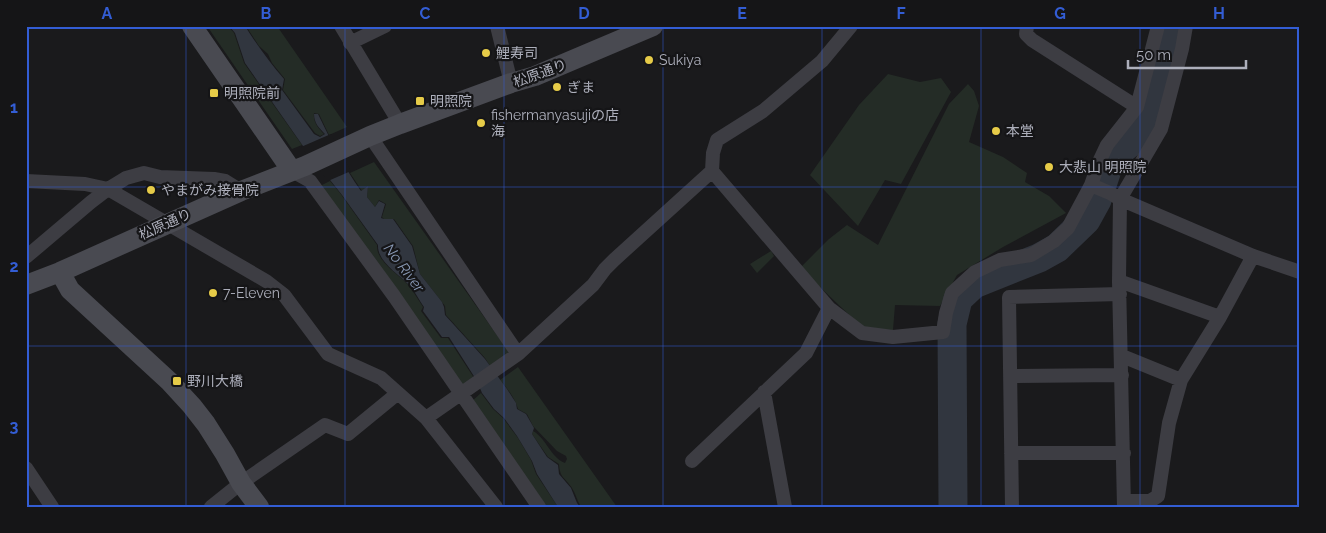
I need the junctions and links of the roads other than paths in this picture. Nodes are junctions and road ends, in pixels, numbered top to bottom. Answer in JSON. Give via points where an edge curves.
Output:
{"nodes":[{"id":1,"x":192,"y":26,"type":"edge"},
{"id":2,"x":341,"y":26,"type":"edge"},
{"id":3,"x":385,"y":26,"type":"edge"},
{"id":4,"x":497,"y":26,"type":"edge"},
{"id":5,"x":653,"y":26,"type":"edge"},
{"id":6,"x":851,"y":26,"type":"edge"},
{"id":7,"x":1027,"y":26,"type":"edge"},
{"id":8,"x":1158,"y":26,"type":"edge"},
{"id":9,"x":1186,"y":26,"type":"edge"},
{"id":10,"x":350,"y":43,"type":"junction"},
{"id":11,"x":511,"y":83,"type":"junction"},
{"id":12,"x":1137,"y":107,"type":"junction"},
{"id":13,"x":400,"y":124,"type":"junction"},
{"id":14,"x":366,"y":138,"type":"junction"},
{"id":15,"x":299,"y":168,"type":"junction"},
{"id":16,"x":712,"y":170,"type":"junction"},
{"id":17,"x":26,"y":180,"type":"edge"},
{"id":18,"x":1094,"y":186,"type":"junction"},
{"id":19,"x":108,"y":189,"type":"junction"},
{"id":20,"x":241,"y":191,"type":"junction"},
{"id":21,"x":1115,"y":196,"type":"junction"},
{"id":22,"x":167,"y":223,"type":"junction"},
{"id":23,"x":1253,"y":256,"type":"junction"},
{"id":24,"x":26,"y":257,"type":"edge"},
{"id":25,"x":60,"y":272,"type":"junction"},
{"id":26,"x":1300,"y":272,"type":"edge"},
{"id":27,"x":28,"y":278,"type":"edge"},
{"id":28,"x":1120,"y":288,"type":"junction"},
{"id":29,"x":829,"y":308,"type":"junction"},
{"id":30,"x":1220,"y":318,"type":"junction"},
{"id":31,"x":517,"y":355,"type":"junction"},
{"id":32,"x":1122,"y":356,"type":"junction"},
{"id":33,"x":1122,"y":375,"type":"junction"},
{"id":34,"x":1010,"y":376,"type":"junction"},
{"id":35,"x":1181,"y":380,"type":"junction"},
{"id":36,"x":463,"y":392,"type":"junction"},
{"id":37,"x":764,"y":392,"type":"junction"},
{"id":38,"x":398,"y":393,"type":"junction"},
{"id":39,"x":426,"y":418,"type":"junction"},
{"id":40,"x":1011,"y":453,"type":"junction"},
{"id":41,"x":1124,"y":453,"type":"junction"},
{"id":42,"x":692,"y":461,"type":"dead end"},
{"id":43,"x":26,"y":468,"type":"edge"},
{"id":44,"x":241,"y":483,"type":"junction"},
{"id":45,"x":1125,"y":504,"type":"edge"},
{"id":46,"x":52,"y":507,"type":"edge"},
{"id":47,"x":211,"y":507,"type":"edge"},
{"id":48,"x":260,"y":507,"type":"edge"},
{"id":49,"x":496,"y":507,"type":"edge"},
{"id":50,"x":539,"y":507,"type":"edge"},
{"id":51,"x":785,"y":507,"type":"edge"},
{"id":52,"x":1012,"y":507,"type":"edge"}],
"edges":[{"from":1,"to":15,"type":"main road"},
{"from":2,"to":10,"type":"street"},
{"from":3,"to":10,"type":"street"},
{"from":4,"to":11,"type":"street"},
{"from":5,"to":11,"type":"main road","name":"松原通り"},
{"from":6,"to":16,"type":"street","via":[[822,61],[763,112],[717,140]]},
{"from":7,"to":12,"type":"street","via":[[1026,34],[1032,40]]},
{"from":8,"to":12,"type":"street"},
{"from":9,"to":21,"type":"street","via":[[1161,129]]},
{"from":10,"to":13,"type":"street"},
{"from":11,"to":13,"type":"main road","name":"松原通り"},
{"from":12,"to":18,"type":"street","via":[[1107,145]]},
{"from":13,"to":14,"type":"main road","name":"松原通り"},
{"from":14,"to":15,"type":"main road","name":"松原通り"},
{"from":14,"to":31,"type":"street"},
{"from":15,"to":20,"type":"main road","name":"松原通り"},
{"from":15,"to":36,"type":"street"},
{"from":16,"to":29,"type":"street"},
{"from":16,"to":31,"type":"street"},
{"from":17,"to":19,"type":"street"},
{"from":18,"to":21,"type":"street"},
{"from":18,"to":29,"type":"street","via":[[1068,228],[1054,241],[1031,255],[1000,260],[975,272],[952,293],[943,332],[893,337],[862,333]]},
{"from":19,"to":20,"type":"street","via":[[126,178],[144,173],[160,177],[225,180]]},
{"from":19,"to":22,"type":"street"},
{"from":19,"to":24,"type":"street"},
{"from":20,"to":22,"type":"main road","name":"松原通り"},
{"from":21,"to":23,"type":"street"},
{"from":21,"to":28,"type":"street"},
{"from":22,"to":25,"type":"main road","name":"松原通り"},
{"from":22,"to":38,"type":"street","via":[[266,281],[284,295],[328,354],[381,378]]},
{"from":23,"to":26,"type":"street"},
{"from":23,"to":30,"type":"street"},
{"from":25,"to":27,"type":"main road","name":"松原通り"},
{"from":25,"to":44,"type":"main road","via":[[70,290],[192,406]]},
{"from":28,"to":30,"type":"street"},
{"from":28,"to":32,"type":"street"},
{"from":28,"to":34,"type":"street","via":[[1010,297]]},
{"from":29,"to":37,"type":"street","via":[[806,353]]},
{"from":30,"to":35,"type":"street"},
{"from":31,"to":36,"type":"street"},
{"from":32,"to":33,"type":"street"},
{"from":32,"to":35,"type":"street"},
{"from":33,"to":34,"type":"street"},
{"from":33,"to":41,"type":"street"},
{"from":34,"to":40,"type":"street"},
{"from":35,"to":45,"type":"street","via":[[1169,424],[1158,496],[1150,501]]},
{"from":36,"to":39,"type":"street"},
{"from":36,"to":50,"type":"street"},
{"from":37,"to":42,"type":"street"},
{"from":37,"to":51,"type":"street"},
{"from":38,"to":39,"type":"street"},
{"from":38,"to":44,"type":"street","via":[[348,434],[326,426]]},
{"from":39,"to":49,"type":"street"},
{"from":40,"to":41,"type":"street"},
{"from":40,"to":52,"type":"street"},
{"from":41,"to":45,"type":"street"},
{"from":43,"to":46,"type":"street"},
{"from":44,"to":47,"type":"street"},
{"from":44,"to":48,"type":"main road"}]}
